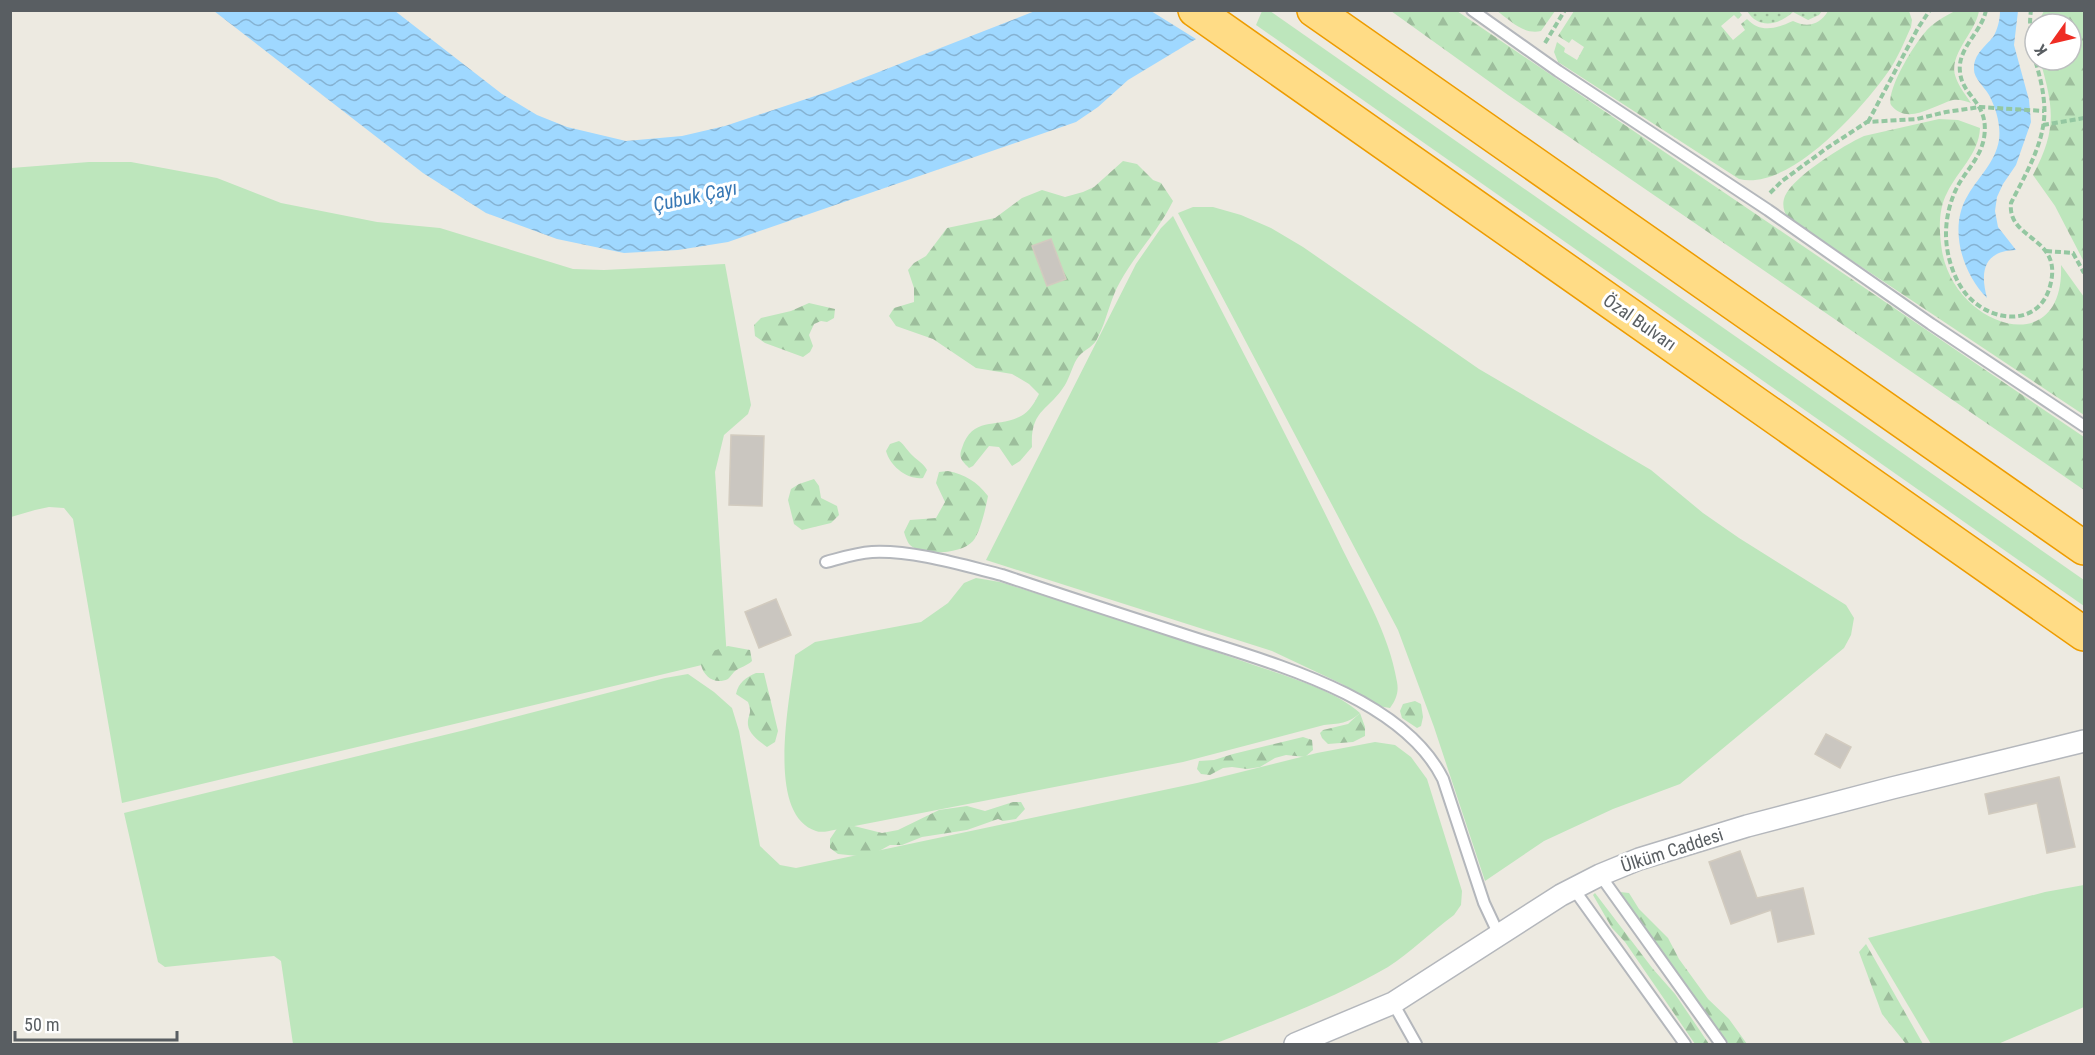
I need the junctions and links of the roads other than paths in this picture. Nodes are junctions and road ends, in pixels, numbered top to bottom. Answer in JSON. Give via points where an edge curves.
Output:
{"nodes":[{"id":1,"x":1195,"y":10,"type":"edge"},
{"id":2,"x":1314,"y":10,"type":"edge"},
{"id":3,"x":1472,"y":10,"type":"edge"},
{"id":4,"x":2085,"y":426,"type":"edge"},
{"id":5,"x":2085,"y":548,"type":"edge"},
{"id":6,"x":826,"y":562,"type":"dead end"},
{"id":7,"x":2085,"y":634,"type":"edge"},
{"id":8,"x":2085,"y":741,"type":"edge"},
{"id":9,"x":1600,"y":875,"type":"junction"},
{"id":10,"x":1573,"y":888,"type":"junction"},
{"id":11,"x":1498,"y":935,"type":"junction"},
{"id":12,"x":1393,"y":1003,"type":"junction"},
{"id":13,"x":1295,"y":1044,"type":"edge"},
{"id":14,"x":1416,"y":1044,"type":"edge"},
{"id":15,"x":1686,"y":1044,"type":"edge"},
{"id":16,"x":1721,"y":1044,"type":"edge"}],
"edges":[{"from":1,"to":7,"type":"highway","name":"Özal Bulvarı"},
{"from":2,"to":5,"type":"highway"},
{"from":3,"to":4,"type":"lane"},
{"from":6,"to":11,"type":"lane","via":[[873,552],[954,563],[1002,575],[1300,673],[1364,704],[1414,741],[1436,765]]},
{"from":8,"to":9,"type":"street","name":"Ülküm Caddesi","via":[[1747,826]]},
{"from":9,"to":10,"type":"street","name":"Ülküm Caddesi"},
{"from":9,"to":16,"type":"lane"},
{"from":10,"to":11,"type":"street","name":"Ülküm Caddesi"},
{"from":10,"to":15,"type":"lane"},
{"from":11,"to":12,"type":"street","name":"Ülküm Caddesi"},
{"from":12,"to":13,"type":"street","name":"Ülküm Caddesi"},
{"from":12,"to":14,"type":"lane"}]}
